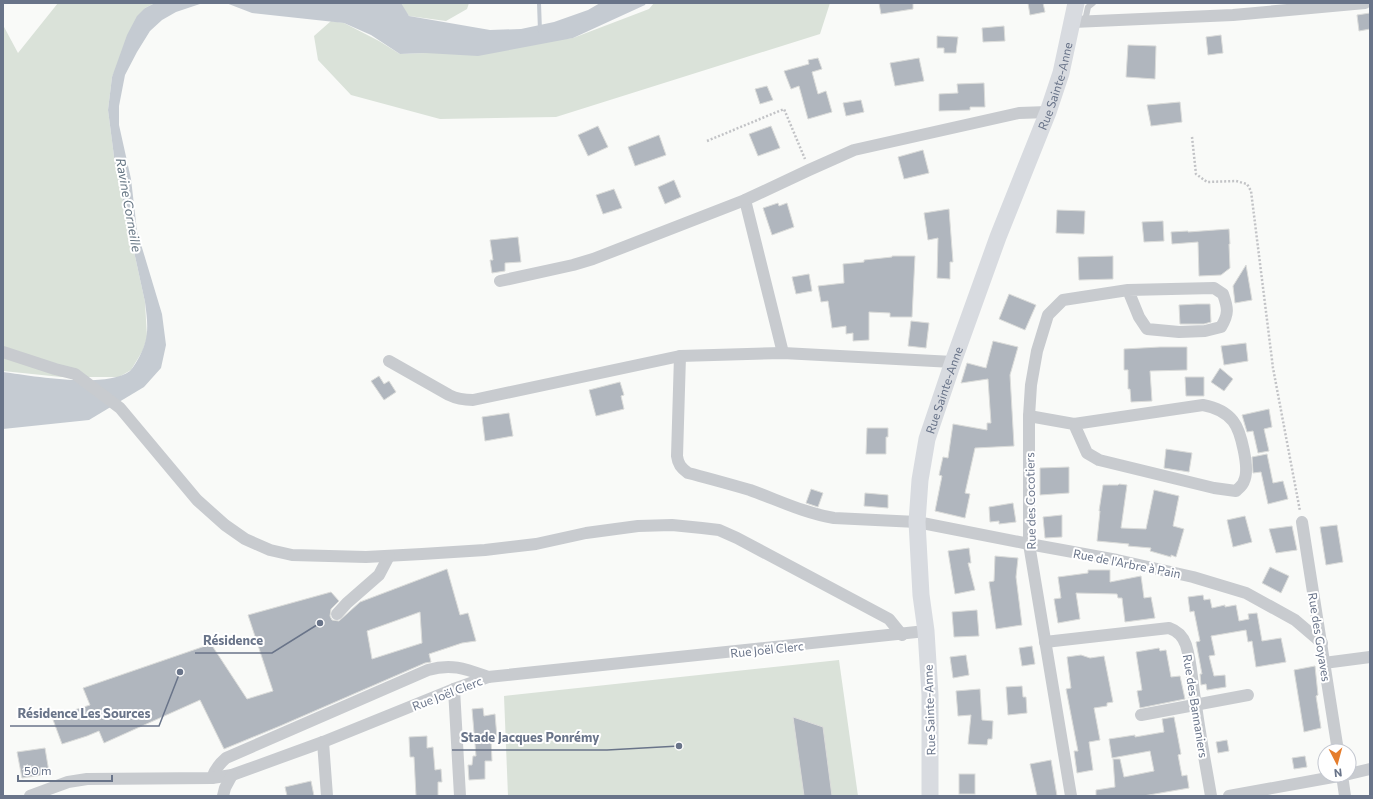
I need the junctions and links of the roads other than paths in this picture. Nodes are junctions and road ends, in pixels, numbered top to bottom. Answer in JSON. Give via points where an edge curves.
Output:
{"nodes":[{"id":1,"x":1076,"y":3,"type":"edge"},
{"id":2,"x":1093,"y":3,"type":"edge"},
{"id":3,"x":1365,"y":3,"type":"edge"},
{"id":4,"x":1079,"y":21,"type":"junction"},
{"id":5,"x":1048,"y":112,"type":"junction"},
{"id":6,"x":745,"y":200,"type":"junction"},
{"id":7,"x":500,"y":281,"type":"dead end"},
{"id":8,"x":1128,"y":290,"type":"junction"},
{"id":9,"x":3,"y":352,"type":"edge"},
{"id":10,"x":782,"y":353,"type":"junction"},
{"id":11,"x":680,"y":356,"type":"junction"},
{"id":12,"x":389,"y":361,"type":"dead end"},
{"id":13,"x":953,"y":362,"type":"junction"},
{"id":14,"x":1029,"y":416,"type":"junction"},
{"id":15,"x":1074,"y":424,"type":"junction"},
{"id":16,"x":917,"y":522,"type":"junction"},
{"id":17,"x":1302,"y":522,"type":"road end"},
{"id":18,"x":1029,"y":544,"type":"junction"},
{"id":19,"x":389,"y":556,"type":"junction"},
{"id":20,"x":337,"y":614,"type":"dead end"},
{"id":21,"x":926,"y":631,"type":"junction"},
{"id":22,"x":902,"y":635,"type":"junction"},
{"id":23,"x":1046,"y":642,"type":"junction"},
{"id":24,"x":1322,"y":643,"type":"junction"},
{"id":25,"x":1370,"y":657,"type":"edge"},
{"id":26,"x":1324,"y":663,"type":"junction"},
{"id":27,"x":488,"y":677,"type":"junction"},
{"id":28,"x":454,"y":689,"type":"junction"},
{"id":29,"x":1248,"y":695,"type":"dead end"},
{"id":30,"x":1196,"y":705,"type":"junction"},
{"id":31,"x":1141,"y":715,"type":"dead end"},
{"id":32,"x":323,"y":742,"type":"junction"},
{"id":33,"x":1337,"y":743,"type":"edge"},
{"id":34,"x":1370,"y":769,"type":"edge"},
{"id":35,"x":1357,"y":772,"type":"edge"},
{"id":36,"x":232,"y":775,"type":"junction"},
{"id":37,"x":212,"y":778,"type":"junction"},
{"id":38,"x":1317,"y":780,"type":"edge"},
{"id":39,"x":1344,"y":783,"type":"edge"},
{"id":40,"x":46,"y":793,"type":"edge"},
{"id":41,"x":30,"y":796,"type":"edge"},
{"id":42,"x":223,"y":796,"type":"edge"},
{"id":43,"x":327,"y":796,"type":"edge"},
{"id":44,"x":460,"y":796,"type":"edge"},
{"id":45,"x":930,"y":796,"type":"edge"},
{"id":46,"x":1071,"y":796,"type":"edge"},
{"id":47,"x":1211,"y":796,"type":"edge"},
{"id":48,"x":1229,"y":796,"type":"edge"},
{"id":49,"x":1345,"y":796,"type":"edge"}],
"edges":[{"from":1,"to":4,"type":"main road","name":"Rue Sainte-Anne"},
{"from":2,"to":4,"type":"lane"},
{"from":3,"to":4,"type":"street","via":[[1233,15]]},
{"from":4,"to":5,"type":"main road","name":"Rue Sainte-Anne"},
{"from":5,"to":6,"type":"street","via":[[1019,113],[854,150]]},
{"from":5,"to":13,"type":"main road","name":"Rue Sainte-Anne","via":[[998,237]]},
{"from":6,"to":7,"type":"street","via":[[587,260]]},
{"from":6,"to":10,"type":"street"},
{"from":8,"to":8,"type":"street","name":"Rue des Cocotiers","via":[[1214,288],[1223,294],[1227,305],[1226,318],[1221,327],[1206,331],[1147,329],[1139,318]]},
{"from":8,"to":14,"type":"street","name":"Rue des Cocotiers","via":[[1063,300],[1048,315],[1036,351]]},
{"from":9,"to":19,"type":"street","via":[[75,374],[120,408],[196,500],[245,539],[270,550],[292,555]]},
{"from":10,"to":11,"type":"street"},
{"from":10,"to":13,"type":"street"},
{"from":11,"to":12,"type":"street","via":[[473,400],[457,399]]},
{"from":11,"to":16,"type":"street","name":"Rue de l'Arbre à Pain","via":[[677,456],[681,468],[820,516]]},
{"from":13,"to":16,"type":"main road","name":"Rue Sainte-Anne","via":[[927,439],[920,480]]},
{"from":14,"to":15,"type":"street"},
{"from":14,"to":18,"type":"street","name":"Rue des Cocotiers"},
{"from":15,"to":15,"type":"street","via":[[1203,405],[1217,408],[1232,420],[1240,436],[1246,470],[1244,482],[1236,491],[1214,488],[1099,460],[1087,453]]},
{"from":16,"to":18,"type":"street","name":"Rue de l'Arbre à Pain"},
{"from":16,"to":21,"type":"main road","name":"Rue Sainte-Anne","via":[[921,595]]},
{"from":17,"to":24,"type":"street","name":"Rue des Goyaves"},
{"from":18,"to":23,"type":"street","name":"Rue des Cocotiers"},
{"from":18,"to":24,"type":"street","name":"Rue de l'Arbre à Pain","via":[[1193,577],[1246,593],[1295,620]]},
{"from":19,"to":20,"type":"street","via":[[379,575]]},
{"from":19,"to":22,"type":"street","via":[[536,544],[586,533],[638,526],[719,530],[889,619]]},
{"from":21,"to":22,"type":"street","name":"Rue Joël Clerc"},
{"from":21,"to":45,"type":"main road","name":"Rue Sainte-Anne","via":[[930,695]]},
{"from":22,"to":27,"type":"street","name":"Rue Joël Clerc"},
{"from":23,"to":30,"type":"street","name":"Rue des Bannaniers","via":[[1169,628],[1175,630],[1181,635],[1189,657]]},
{"from":23,"to":46,"type":"street","name":"Rue des Cocotiers"},
{"from":24,"to":26,"type":"street","name":"Rue des Goyaves"},
{"from":25,"to":26,"type":"street"},
{"from":26,"to":33,"type":"street","name":"Rue des Goyaves"},
{"from":27,"to":28,"type":"street","name":"Rue Joël Clerc"},
{"from":27,"to":37,"type":"street","via":[[459,667],[438,667],[428,670],[226,758],[214,770]]},
{"from":28,"to":32,"type":"street","name":"Rue Joël Clerc"},
{"from":28,"to":44,"type":"street"},
{"from":29,"to":30,"type":"street"},
{"from":30,"to":31,"type":"street"},
{"from":30,"to":47,"type":"street","name":"Rue des Bannaniers"},
{"from":32,"to":36,"type":"street","name":"Rue Joël Clerc"},
{"from":32,"to":43,"type":"street"},
{"from":34,"to":35,"type":"street"},
{"from":36,"to":37,"type":"street","name":"Rue Joël Clerc"},
{"from":36,"to":42,"type":"street"},
{"from":37,"to":40,"type":"street","name":"Rue Joël Clerc","via":[[88,779],[68,782]]},
{"from":38,"to":48,"type":"street"},
{"from":39,"to":49,"type":"street"},
{"from":40,"to":41,"type":"street","name":"Rue Joël Clerc"}]}
